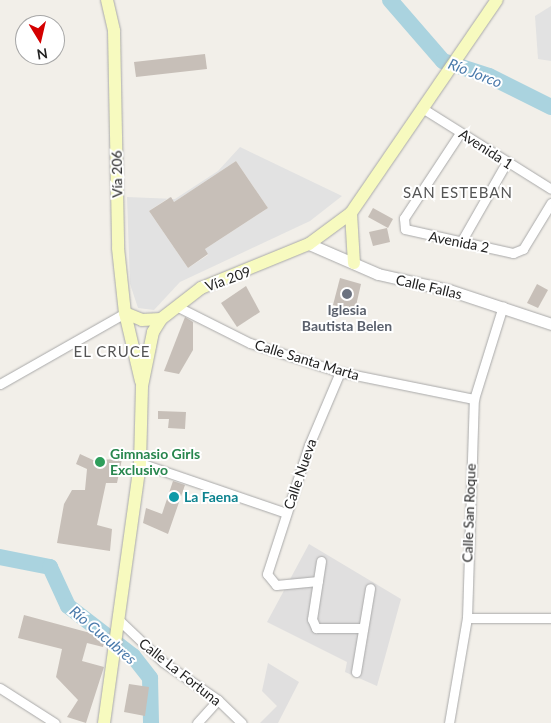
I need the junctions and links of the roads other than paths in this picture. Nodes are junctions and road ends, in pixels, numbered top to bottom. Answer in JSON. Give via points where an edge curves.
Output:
{"nodes":[{"id":1,"x":107,"y":0,"type":"edge"},
{"id":2,"x":497,"y":0,"type":"edge"},
{"id":3,"x":422,"y":108,"type":"junction"},
{"id":4,"x":460,"y":133,"type":"junction"},
{"id":5,"x":506,"y":163,"type":"junction"},
{"id":6,"x":551,"y":189,"type":"edge"},
{"id":7,"x":551,"y":203,"type":"edge"},
{"id":8,"x":351,"y":213,"type":"junction"},
{"id":9,"x":461,"y":242,"type":"junction"},
{"id":10,"x":309,"y":244,"type":"junction"},
{"id":11,"x":354,"y":264,"type":"junction"},
{"id":12,"x":176,"y":306,"type":"junction"},
{"id":13,"x":503,"y":306,"type":"junction"},
{"id":14,"x":126,"y":313,"type":"junction"},
{"id":15,"x":161,"y":319,"type":"junction"},
{"id":16,"x":551,"y":324,"type":"edge"},
{"id":17,"x":153,"y":332,"type":"junction"},
{"id":18,"x":340,"y":372,"type":"junction"},
{"id":19,"x":0,"y":384,"type":"edge"},
{"id":20,"x":142,"y":386,"type":"junction"},
{"id":21,"x":474,"y":399,"type":"junction"},
{"id":22,"x":140,"y":462,"type":"junction"},
{"id":23,"x":286,"y":513,"type":"junction"},
{"id":24,"x":321,"y":561,"type":"dead end"},
{"id":25,"x":318,"y":581,"type":"junction"},
{"id":26,"x":370,"y":588,"type":"dead end"},
{"id":27,"x":467,"y":618,"type":"junction"},
{"id":28,"x":551,"y":618,"type":"edge"},
{"id":29,"x":119,"y":624,"type":"junction"},
{"id":30,"x":363,"y":628,"type":"junction"},
{"id":31,"x":356,"y":672,"type":"dead end"},
{"id":32,"x":0,"y":688,"type":"edge"},
{"id":33,"x":218,"y":700,"type":"junction"},
{"id":34,"x":54,"y":723,"type":"edge"},
{"id":35,"x":104,"y":723,"type":"edge"},
{"id":36,"x":197,"y":723,"type":"edge"},
{"id":37,"x":242,"y":723,"type":"edge"},
{"id":38,"x":449,"y":723,"type":"edge"}],
"edges":[{"from":1,"to":14,"type":"main road","name":"Vía 206","via":[[114,31],[118,248]]},
{"from":2,"to":3,"type":"main road","name":"Vía 209"},
{"from":3,"to":4,"type":"street","name":"Avenida 1"},
{"from":3,"to":8,"type":"main road","name":"Vía 209"},
{"from":4,"to":5,"type":"street","name":"Avenida 1"},
{"from":4,"to":9,"type":"street","name":"Avenida 2","via":[[403,224],[410,232]]},
{"from":5,"to":6,"type":"street","name":"Avenida 1"},
{"from":5,"to":9,"type":"street"},
{"from":7,"to":9,"type":"street","name":"Avenida 2","via":[[519,252]]},
{"from":8,"to":10,"type":"main road","name":"Vía 209"},
{"from":8,"to":11,"type":"main road"},
{"from":10,"to":11,"type":"street","name":"Calle Fallas"},
{"from":10,"to":12,"type":"main road","name":"Vía 209","via":[[201,288]]},
{"from":11,"to":13,"type":"street","name":"Calle Fallas"},
{"from":12,"to":15,"type":"main road","name":"Vía 209"},
{"from":12,"to":18,"type":"street","name":"Calle Santa Marta","via":[[250,343]]},
{"from":13,"to":16,"type":"street","name":"Calle Fallas"},
{"from":13,"to":21,"type":"street","name":"Calle San Roque"},
{"from":14,"to":15,"type":"main road","via":[[142,320]]},
{"from":14,"to":17,"type":"main road","via":[[136,327]]},
{"from":14,"to":19,"type":"street"},
{"from":14,"to":20,"type":"main road","name":"Vía 206"},
{"from":15,"to":17,"type":"main road","name":"Vía 209"},
{"from":17,"to":20,"type":"main road","name":"Vía 209"},
{"from":18,"to":21,"type":"street","name":"Calle Santa Marta"},
{"from":18,"to":23,"type":"street","name":"Calle Nueva"},
{"from":20,"to":22,"type":"main road","name":"Vía 209"},
{"from":21,"to":27,"type":"street","name":"Calle San Roque"},
{"from":22,"to":23,"type":"street"},
{"from":22,"to":29,"type":"main road","name":"Vía 209"},
{"from":23,"to":25,"type":"street","name":"Calle Nueva","via":[[268,579],[276,585]]},
{"from":24,"to":25,"type":"street"},
{"from":25,"to":30,"type":"street","via":[[312,619],[316,628]]},
{"from":26,"to":30,"type":"street"},
{"from":27,"to":28,"type":"street"},
{"from":27,"to":38,"type":"street","name":"Calle San Roque"},
{"from":29,"to":33,"type":"street","name":"Calle La Fortuna","via":[[163,662]]},
{"from":29,"to":35,"type":"main road","name":"Vía 209"},
{"from":30,"to":31,"type":"street"},
{"from":32,"to":34,"type":"street"},
{"from":33,"to":36,"type":"street"},
{"from":33,"to":37,"type":"street","name":"Calle La Fortuna"}]}
